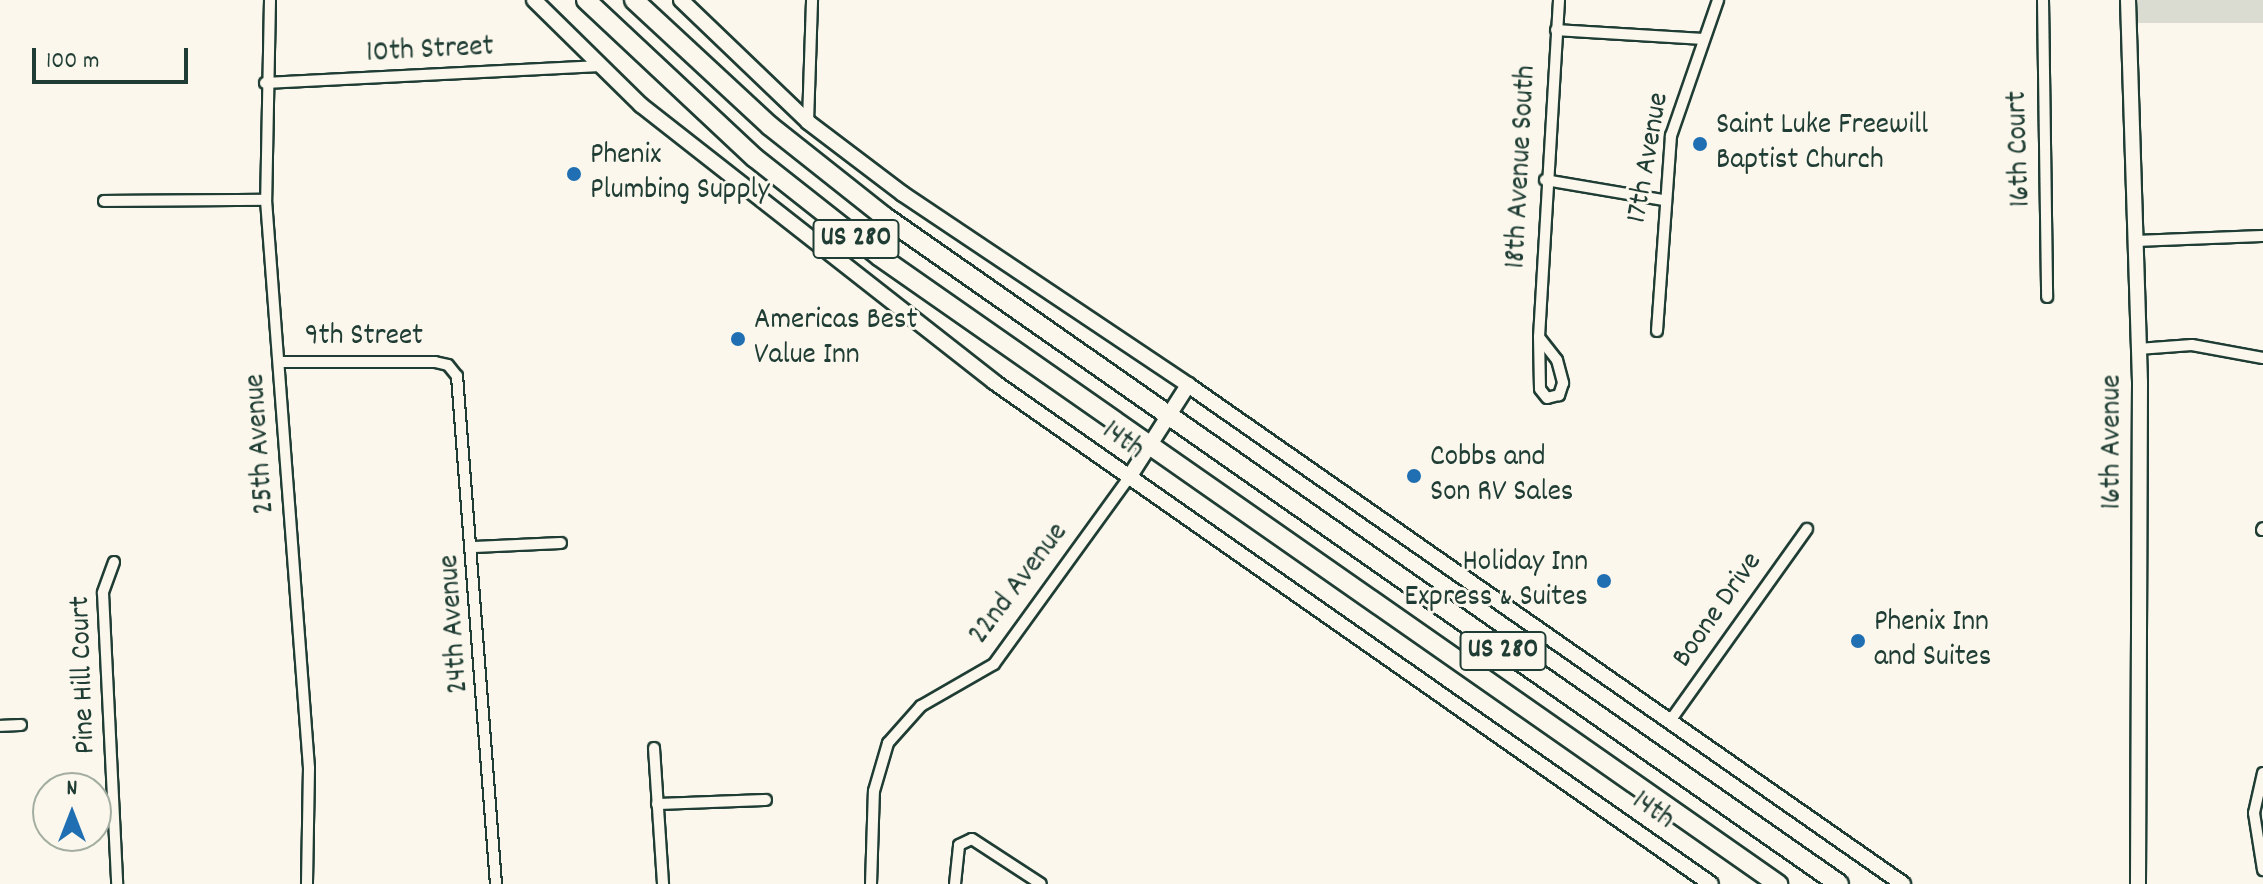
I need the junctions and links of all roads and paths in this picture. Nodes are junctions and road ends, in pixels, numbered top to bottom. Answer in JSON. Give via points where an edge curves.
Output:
{"nodes":[{"id":1,"x":270,"y":0,"type":"edge"},
{"id":2,"x":534,"y":0,"type":"edge"},
{"id":3,"x":586,"y":0,"type":"edge"},
{"id":4,"x":634,"y":0,"type":"edge"},
{"id":5,"x":681,"y":0,"type":"edge"},
{"id":6,"x":812,"y":0,"type":"edge"},
{"id":7,"x":1559,"y":0,"type":"edge"},
{"id":8,"x":1718,"y":0,"type":"edge"},
{"id":9,"x":2043,"y":0,"type":"edge"},
{"id":10,"x":2128,"y":0,"type":"edge"},
{"id":11,"x":1556,"y":30,"type":"junction"},
{"id":12,"x":1703,"y":39,"type":"junction"},
{"id":13,"x":596,"y":66,"type":"junction"},
{"id":14,"x":265,"y":83,"type":"junction"},
{"id":15,"x":808,"y":122,"type":"junction"},
{"id":16,"x":1545,"y":180,"type":"junction"},
{"id":17,"x":266,"y":200,"type":"junction"},
{"id":18,"x":1663,"y":200,"type":"junction"},
{"id":19,"x":104,"y":201,"type":"dead end"},
{"id":20,"x":2263,"y":236,"type":"edge"},
{"id":21,"x":2134,"y":241,"type":"junction"},
{"id":22,"x":2047,"y":297,"type":"dead end"},
{"id":23,"x":1657,"y":331,"type":"dead end"},
{"id":24,"x":1539,"y":337,"type":"junction"},
{"id":25,"x":2138,"y":349,"type":"junction"},
{"id":26,"x":2263,"y":358,"type":"edge"},
{"id":27,"x":279,"y":362,"type":"junction"},
{"id":28,"x":448,"y":365,"type":"joint"},
{"id":29,"x":1188,"y":385,"type":"junction"},
{"id":30,"x":1169,"y":417,"type":"junction"},
{"id":31,"x":1151,"y":446,"type":"junction"},
{"id":32,"x":1128,"y":479,"type":"junction"},
{"id":33,"x":1807,"y":529,"type":"dead end"},
{"id":34,"x":561,"y":543,"type":"dead end"},
{"id":35,"x":474,"y":547,"type":"junction"},
{"id":36,"x":114,"y":562,"type":"dead end"},
{"id":37,"x":1670,"y":721,"type":"junction"},
{"id":38,"x":21,"y":725,"type":"dead end"},
{"id":39,"x":0,"y":726,"type":"edge"},
{"id":40,"x":654,"y":748,"type":"dead end"},
{"id":41,"x":2263,"y":773,"type":"edge"},
{"id":42,"x":766,"y":800,"type":"dead end"},
{"id":43,"x":657,"y":804,"type":"junction"},
{"id":44,"x":2263,"y":870,"type":"edge"},
{"id":45,"x":117,"y":884,"type":"edge"},
{"id":46,"x":307,"y":884,"type":"edge"},
{"id":47,"x":496,"y":884,"type":"edge"},
{"id":48,"x":663,"y":884,"type":"edge"},
{"id":49,"x":871,"y":884,"type":"edge"},
{"id":50,"x":955,"y":884,"type":"edge"},
{"id":51,"x":1041,"y":884,"type":"edge"},
{"id":52,"x":1711,"y":884,"type":"edge"},
{"id":53,"x":1778,"y":884,"type":"edge"},
{"id":54,"x":1839,"y":884,"type":"edge"},
{"id":55,"x":1903,"y":884,"type":"edge"},
{"id":56,"x":2138,"y":884,"type":"edge"}],
"edges":[{"from":1,"to":14,"type":"street","name":"25th Avenue"},
{"from":2,"to":13,"type":"street","name":"14th"},
{"from":3,"to":31,"type":"highway","number":"US 280","via":[[700,110],[820,213]]},
{"from":4,"to":30,"type":"highway","number":"US 280","via":[[826,173]]},
{"from":5,"to":15,"type":"street"},
{"from":6,"to":15,"type":"street"},
{"from":7,"to":11,"type":"street","name":"18th Avenue South"},
{"from":8,"to":12,"type":"street","name":"17th Avenue"},
{"from":9,"to":22,"type":"street","name":"16th Court"},
{"from":10,"to":21,"type":"street","name":"16th Avenue"},
{"from":11,"to":12,"type":"street"},
{"from":11,"to":16,"type":"street","name":"18th Avenue South"},
{"from":12,"to":18,"type":"street","name":"17th Avenue","via":[[1671,136]]},
{"from":13,"to":14,"type":"street","name":"10th Street"},
{"from":13,"to":32,"type":"street","name":"14th","via":[[936,338]]},
{"from":14,"to":17,"type":"street","name":"25th Avenue"},
{"from":15,"to":29,"type":"street","via":[[903,194]]},
{"from":16,"to":18,"type":"street"},
{"from":16,"to":24,"type":"street","name":"18th Avenue South"},
{"from":17,"to":19,"type":"street"},
{"from":17,"to":27,"type":"street","name":"25th Avenue"},
{"from":18,"to":23,"type":"street","name":"17th Avenue"},
{"from":20,"to":21,"type":"street"},
{"from":21,"to":25,"type":"street","name":"16th Avenue"},
{"from":24,"to":24,"type":"street","name":"18th Avenue South","via":[[1540,389],[1547,398],[1559,395],[1563,383],[1557,360]]},
{"from":25,"to":26,"type":"street","via":[[2192,345]]},
{"from":25,"to":56,"type":"street","name":"16th Avenue"},
{"from":27,"to":28,"type":"street","name":"9th Street"},
{"from":27,"to":46,"type":"street","name":"25th Avenue","via":[[309,768]]},
{"from":28,"to":35,"type":"street","name":"24th Avenue","via":[[457,376]]},
{"from":29,"to":30,"type":"street","name":"22nd Avenue"},
{"from":29,"to":37,"type":"street"},
{"from":30,"to":31,"type":"street","name":"22nd Avenue"},
{"from":30,"to":54,"type":"highway","number":"US 280"},
{"from":31,"to":32,"type":"street","name":"22nd Avenue"},
{"from":31,"to":53,"type":"highway","number":"US 280"},
{"from":32,"to":49,"type":"street","name":"22nd Avenue","via":[[1002,656],[986,672],[921,706],[888,743],[874,791]]},
{"from":32,"to":52,"type":"street","name":"14th"},
{"from":33,"to":37,"type":"street","name":"Boone Drive"},
{"from":34,"to":35,"type":"street"},
{"from":35,"to":47,"type":"street","name":"24th Avenue"},
{"from":36,"to":45,"type":"street","name":"Pine Hill Court","via":[[103,593]]},
{"from":37,"to":55,"type":"street"},
{"from":38,"to":39,"type":"street"},
{"from":40,"to":43,"type":"street"},
{"from":41,"to":44,"type":"street","via":[[2254,813]]},
{"from":42,"to":43,"type":"street"},
{"from":43,"to":48,"type":"street"},
{"from":50,"to":51,"type":"street","via":[[959,845],[972,839]]}]}
